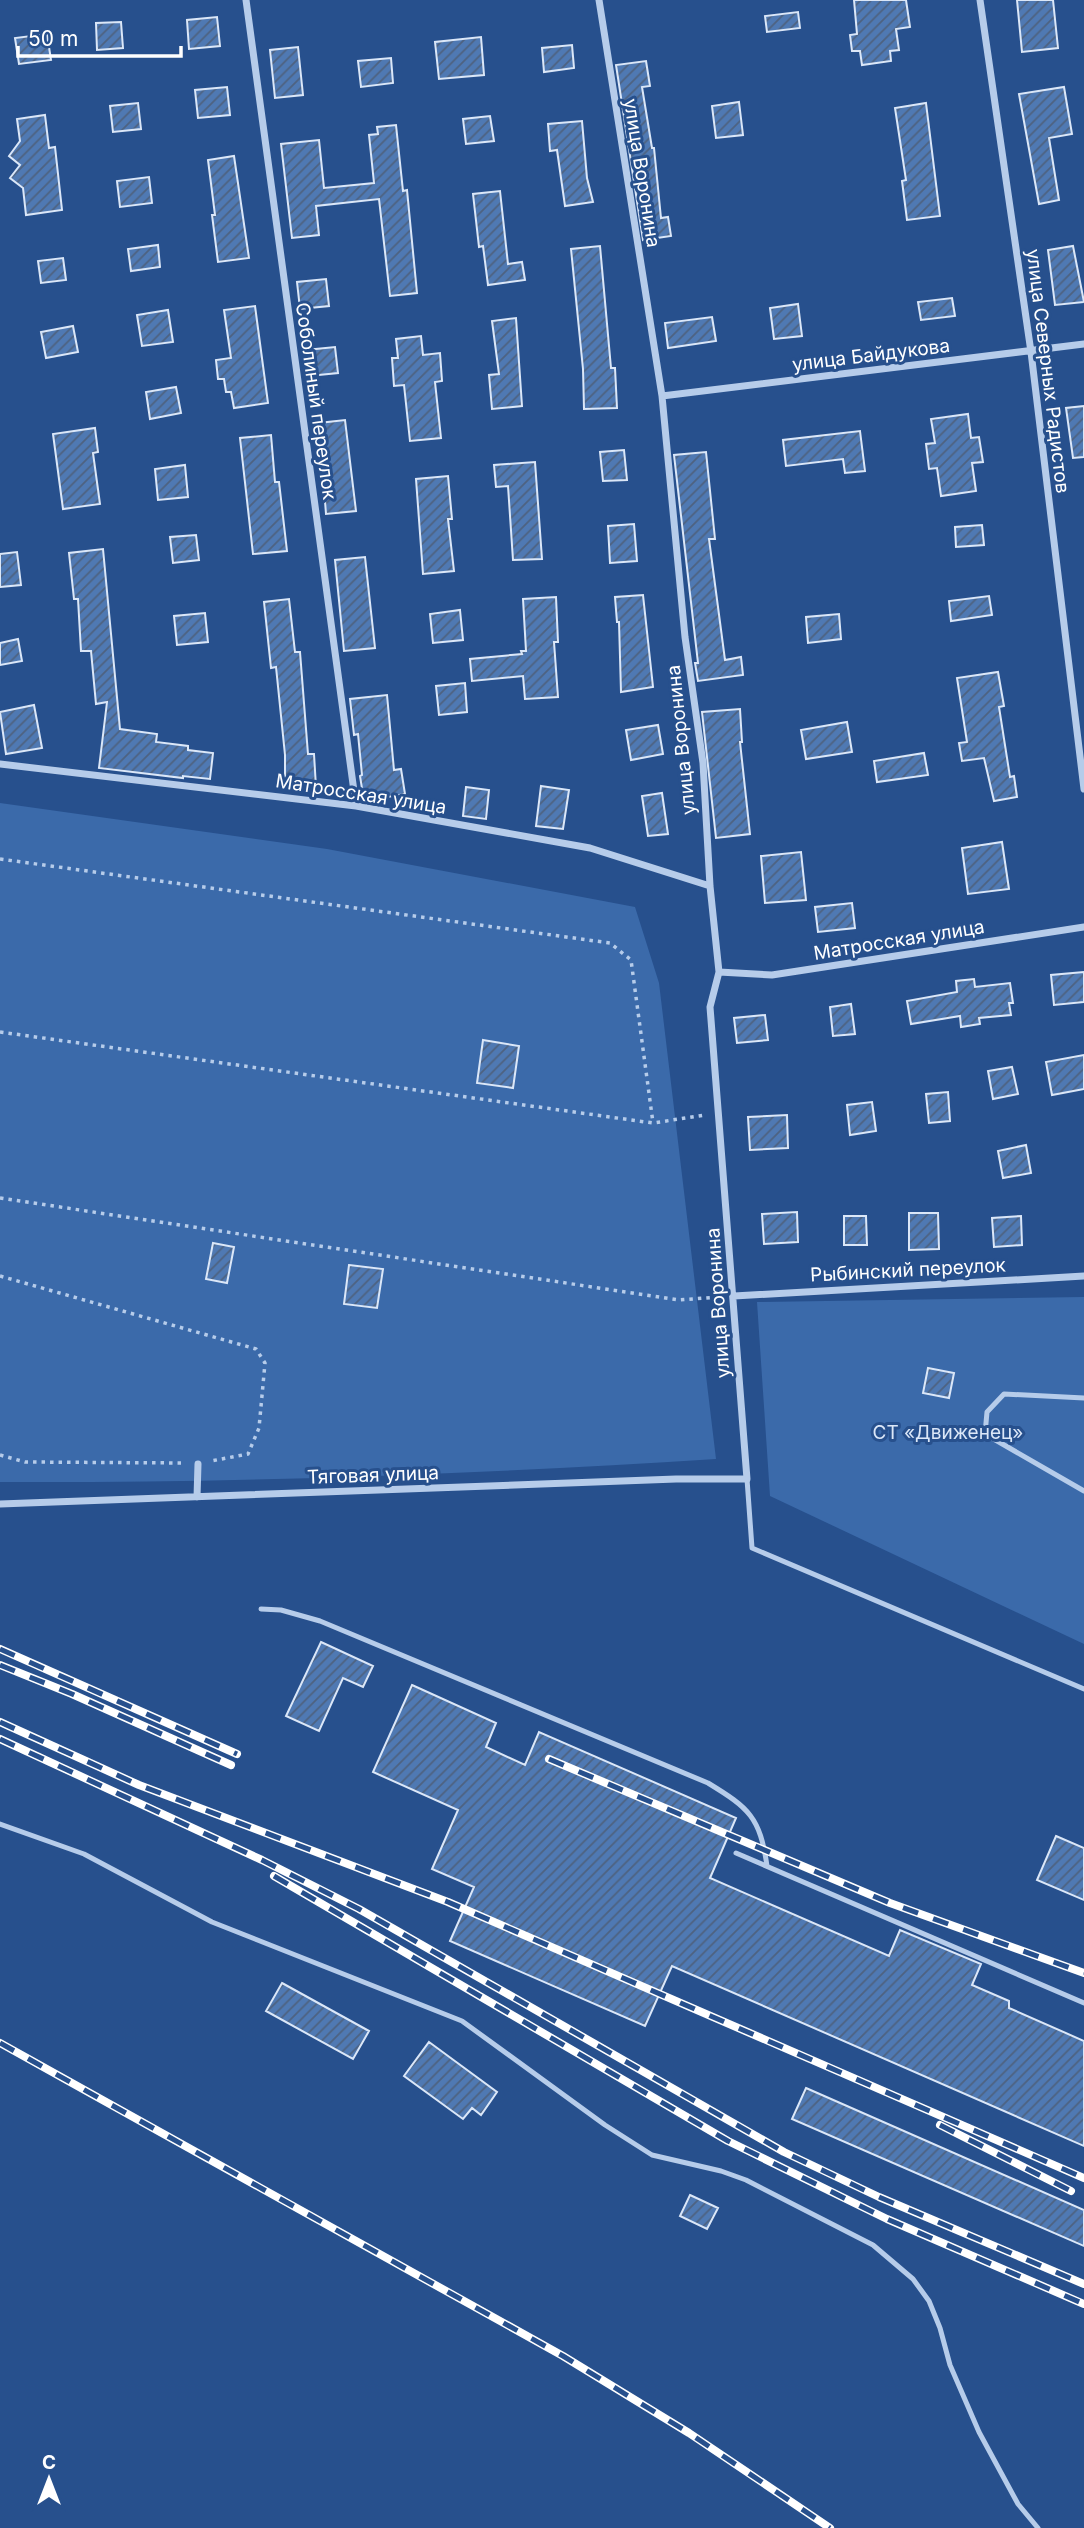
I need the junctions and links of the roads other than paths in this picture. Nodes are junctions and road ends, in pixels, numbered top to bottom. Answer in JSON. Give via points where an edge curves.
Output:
{"nodes":[{"id":1,"x":246,"y":0,"type":"edge"},
{"id":2,"x":599,"y":0,"type":"edge"},
{"id":3,"x":980,"y":0,"type":"edge"},
{"id":4,"x":1084,"y":344,"type":"edge"},
{"id":5,"x":1031,"y":352,"type":"junction"},
{"id":6,"x":662,"y":396,"type":"junction"},
{"id":7,"x":0,"y":762,"type":"edge"},
{"id":8,"x":1084,"y":789,"type":"edge"},
{"id":9,"x":356,"y":806,"type":"junction"},
{"id":10,"x":710,"y":886,"type":"junction"},
{"id":11,"x":1084,"y":927,"type":"edge"},
{"id":12,"x":719,"y":972,"type":"junction"},
{"id":13,"x":1084,"y":1276,"type":"edge"},
{"id":14,"x":734,"y":1296,"type":"junction"},
{"id":15,"x":1084,"y":1398,"type":"edge"},
{"id":16,"x":198,"y":1464,"type":"road end"},
{"id":17,"x":747,"y":1479,"type":"junction"},
{"id":18,"x":1084,"y":1491,"type":"edge"},
{"id":19,"x":197,"y":1497,"type":"junction"},
{"id":20,"x":0,"y":1504,"type":"edge"},
{"id":21,"x":261,"y":1609,"type":"dead end"},
{"id":22,"x":1084,"y":1689,"type":"edge"},
{"id":23,"x":0,"y":1824,"type":"edge"},
{"id":24,"x":736,"y":1853,"type":"dead end"},
{"id":25,"x":766,"y":1866,"type":"junction"},
{"id":26,"x":1084,"y":2003,"type":"edge"},
{"id":27,"x":1038,"y":2528,"type":"edge"}],
"edges":[{"from":1,"to":9,"type":"street","name":"Соболиный переулок"},
{"from":2,"to":6,"type":"street","name":"улица Воронина"},
{"from":3,"to":5,"type":"street","name":"улица Северных Радистов"},
{"from":4,"to":5,"type":"street","name":"улица Байдукова"},
{"from":5,"to":6,"type":"street","name":"улица Байдукова"},
{"from":5,"to":8,"type":"street","name":"улица Северных Радистов"},
{"from":6,"to":10,"type":"street","name":"улица Воронина","via":[[685,637],[703,763]]},
{"from":7,"to":9,"type":"street","name":"Матросская улица"},
{"from":9,"to":10,"type":"street","name":"Матросская улица","via":[[590,848]]},
{"from":10,"to":12,"type":"street","name":"улица Воронина"},
{"from":11,"to":12,"type":"street","name":"Матросская улица","via":[[772,975]]},
{"from":12,"to":14,"type":"street","name":"улица Воронина","via":[[710,1007]]},
{"from":13,"to":14,"type":"street","name":"Рыбинский переулок"},
{"from":14,"to":17,"type":"street","name":"улица Воронина"},
{"from":15,"to":18,"type":"lane","via":[[1004,1394],[987,1412],[985,1434]]},
{"from":16,"to":19,"type":"street"},
{"from":17,"to":19,"type":"street","name":"Тяговая улица"},
{"from":17,"to":22,"type":"lane","via":[[752,1548]]},
{"from":19,"to":20,"type":"street","name":"Тяговая улица"},
{"from":21,"to":25,"type":"lane","via":[[320,1621],[708,1783],[751,1815],[760,1831]]},
{"from":23,"to":27,"type":"lane","via":[[84,1854],[212,1922],[462,2021],[652,2155],[746,2180],[873,2245],[913,2280],[929,2301],[979,2432],[1018,2504]]},
{"from":24,"to":25,"type":"lane"},
{"from":25,"to":26,"type":"lane"}]}
